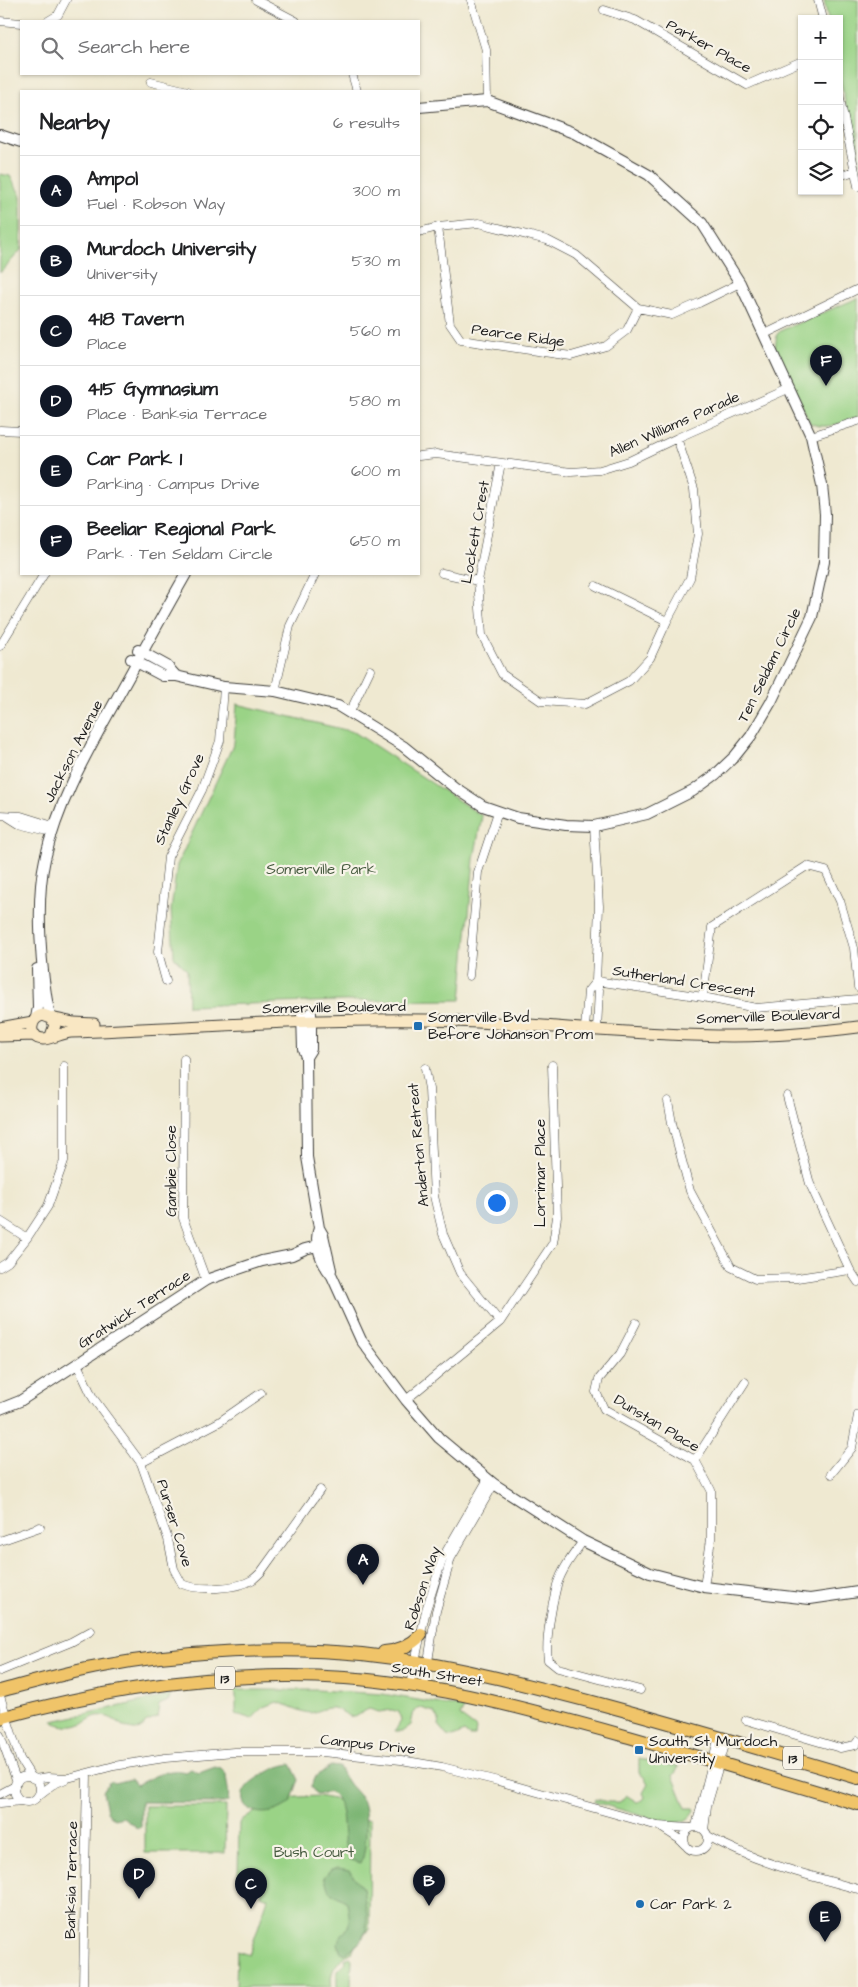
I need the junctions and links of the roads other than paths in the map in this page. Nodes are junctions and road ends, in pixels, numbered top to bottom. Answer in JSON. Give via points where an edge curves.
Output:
{"nodes":[{"id":1,"x":66,"y":0,"type":"edge"},
{"id":2,"x":256,"y":0,"type":"edge"},
{"id":3,"x":470,"y":0,"type":"edge"},
{"id":4,"x":818,"y":0,"type":"edge"},
{"id":5,"x":604,"y":10,"type":"dead end"},
{"id":6,"x":822,"y":15,"type":"edge"},
{"id":7,"x":0,"y":20,"type":"edge"},
{"id":8,"x":50,"y":20,"type":"edge"},
{"id":9,"x":294,"y":20,"type":"edge"},
{"id":10,"x":20,"y":23,"type":"edge"},
{"id":11,"x":798,"y":63,"type":"edge"},
{"id":12,"x":352,"y":75,"type":"edge"},
{"id":13,"x":150,"y":82,"type":"dead end"},
{"id":14,"x":184,"y":90,"type":"edge"},
{"id":15,"x":357,"y":90,"type":"edge"},
{"id":16,"x":487,"y":101,"type":"junction"},
{"id":17,"x":841,"y":105,"type":"edge"},
{"id":18,"x":420,"y":106,"type":"edge"},
{"id":19,"x":0,"y":135,"type":"edge"},
{"id":20,"x":0,"y":142,"type":"edge"},
{"id":21,"x":20,"y":142,"type":"edge"},
{"id":22,"x":20,"y":149,"type":"edge"},
{"id":23,"x":856,"y":171,"type":"junction"},
{"id":24,"x":843,"y":175,"type":"edge"},
{"id":25,"x":858,"y":186,"type":"edge"},
{"id":26,"x":438,"y":227,"type":"junction"},
{"id":27,"x":420,"y":232,"type":"edge"},
{"id":28,"x":740,"y":283,"type":"junction"},
{"id":29,"x":858,"y":289,"type":"edge"},
{"id":30,"x":638,"y":308,"type":"junction"},
{"id":31,"x":765,"y":334,"type":"junction"},
{"id":32,"x":788,"y":389,"type":"junction"},
{"id":33,"x":858,"y":421,"type":"edge"},
{"id":34,"x":0,"y":430,"type":"edge"},
{"id":35,"x":20,"y":430,"type":"edge"},
{"id":36,"x":811,"y":436,"type":"junction"},
{"id":37,"x":677,"y":438,"type":"junction"},
{"id":38,"x":420,"y":456,"type":"edge"},
{"id":39,"x":501,"y":463,"type":"junction"},
{"id":40,"x":442,"y":573,"type":"dead end"},
{"id":41,"x":43,"y":575,"type":"edge"},
{"id":42,"x":178,"y":575,"type":"edge"},
{"id":43,"x":185,"y":575,"type":"edge"},
{"id":44,"x":315,"y":575,"type":"edge"},
{"id":45,"x":478,"y":581,"type":"junction"},
{"id":46,"x":596,"y":586,"type":"dead end"},
{"id":47,"x":667,"y":621,"type":"junction"},
{"id":48,"x":0,"y":646,"type":"edge"},
{"id":49,"x":139,"y":651,"type":"junction"},
{"id":50,"x":134,"y":661,"type":"junction"},
{"id":51,"x":370,"y":670,"type":"dead end"},
{"id":52,"x":176,"y":676,"type":"junction"},
{"id":53,"x":224,"y":687,"type":"junction"},
{"id":54,"x":275,"y":691,"type":"junction"},
{"id":55,"x":350,"y":712,"type":"junction"},
{"id":56,"x":498,"y":812,"type":"junction"},
{"id":57,"x":4,"y":816,"type":"edge"},
{"id":58,"x":594,"y":826,"type":"junction"},
{"id":59,"x":50,"y":828,"type":"junction"},
{"id":60,"x":468,"y":976,"type":"dead end"},
{"id":61,"x":166,"y":981,"type":"dead end"},
{"id":62,"x":596,"y":981,"type":"junction"},
{"id":63,"x":858,"y":987,"type":"edge"},
{"id":64,"x":703,"y":997,"type":"junction"},
{"id":65,"x":858,"y":999,"type":"edge"},
{"id":66,"x":306,"y":1017,"type":"junction"},
{"id":67,"x":51,"y":1018,"type":"junction"},
{"id":68,"x":858,"y":1019,"type":"edge"},
{"id":69,"x":34,"y":1020,"type":"junction"},
{"id":70,"x":591,"y":1026,"type":"junction"},
{"id":71,"x":858,"y":1027,"type":"edge"},
{"id":72,"x":0,"y":1028,"type":"edge"},
{"id":73,"x":35,"y":1035,"type":"junction"},
{"id":74,"x":0,"y":1036,"type":"edge"},
{"id":75,"x":51,"y":1036,"type":"junction"},
{"id":76,"x":184,"y":1059,"type":"dead end"},
{"id":77,"x":552,"y":1065,"type":"dead end"},
{"id":78,"x":64,"y":1066,"type":"dead end"},
{"id":79,"x":424,"y":1068,"type":"dead end"},
{"id":80,"x":787,"y":1096,"type":"dead end"},
{"id":81,"x":668,"y":1101,"type":"dead end"},
{"id":82,"x":0,"y":1221,"type":"edge"},
{"id":83,"x":27,"y":1238,"type":"junction"},
{"id":84,"x":323,"y":1248,"type":"junction"},
{"id":85,"x":0,"y":1267,"type":"edge"},
{"id":86,"x":850,"y":1270,"type":"junction"},
{"id":87,"x":206,"y":1280,"type":"junction"},
{"id":88,"x":858,"y":1282,"type":"edge"},
{"id":89,"x":500,"y":1322,"type":"junction"},
{"id":90,"x":636,"y":1323,"type":"dead end"},
{"id":91,"x":77,"y":1364,"type":"junction"},
{"id":92,"x":746,"y":1382,"type":"dead end"},
{"id":93,"x":261,"y":1394,"type":"dead end"},
{"id":94,"x":406,"y":1400,"type":"junction"},
{"id":95,"x":0,"y":1410,"type":"edge"},
{"id":96,"x":858,"y":1415,"type":"edge"},
{"id":97,"x":695,"y":1460,"type":"junction"},
{"id":98,"x":141,"y":1463,"type":"junction"},
{"id":99,"x":831,"y":1474,"type":"dead end"},
{"id":100,"x":491,"y":1482,"type":"junction"},
{"id":101,"x":320,"y":1490,"type":"dead end"},
{"id":102,"x":40,"y":1527,"type":"dead end"},
{"id":103,"x":0,"y":1541,"type":"edge"},
{"id":104,"x":583,"y":1541,"type":"junction"},
{"id":105,"x":704,"y":1587,"type":"junction"},
{"id":106,"x":858,"y":1592,"type":"edge"},
{"id":107,"x":91,"y":1631,"type":"dead end"},
{"id":108,"x":421,"y":1635,"type":"junction"},
{"id":109,"x":361,"y":1654,"type":"junction"},
{"id":110,"x":421,"y":1662,"type":"junction"},
{"id":111,"x":0,"y":1671,"type":"edge"},
{"id":112,"x":410,"y":1685,"type":"junction"},
{"id":113,"x":424,"y":1686,"type":"junction"},
{"id":114,"x":640,"y":1690,"type":"dead end"},
{"id":115,"x":0,"y":1691,"type":"edge"},
{"id":116,"x":0,"y":1696,"type":"edge"},
{"id":117,"x":3,"y":1717,"type":"edge"},
{"id":118,"x":746,"y":1720,"type":"dead end"},
{"id":119,"x":0,"y":1735,"type":"edge"},
{"id":120,"x":723,"y":1737,"type":"junction"},
{"id":121,"x":858,"y":1741,"type":"edge"},
{"id":122,"x":717,"y":1762,"type":"junction"},
{"id":123,"x":87,"y":1774,"type":"junction"},
{"id":124,"x":33,"y":1778,"type":"junction"},
{"id":125,"x":68,"y":1778,"type":"junction"},
{"id":126,"x":858,"y":1778,"type":"edge"},
{"id":127,"x":16,"y":1784,"type":"junction"},
{"id":128,"x":0,"y":1794,"type":"edge"},
{"id":129,"x":38,"y":1795,"type":"junction"},
{"id":130,"x":22,"y":1800,"type":"junction"},
{"id":131,"x":0,"y":1803,"type":"edge"},
{"id":132,"x":858,"y":1804,"type":"edge"},
{"id":133,"x":658,"y":1826,"type":"junction"},
{"id":134,"x":693,"y":1827,"type":"junction"},
{"id":135,"x":706,"y":1833,"type":"junction"},
{"id":136,"x":685,"y":1844,"type":"junction"},
{"id":137,"x":706,"y":1846,"type":"junction"},
{"id":138,"x":729,"y":1848,"type":"junction"},
{"id":139,"x":858,"y":1889,"type":"edge"},
{"id":140,"x":83,"y":1987,"type":"edge"}],
"edges":[{"from":1,"to":8,"type":"street","via":[[58,15]]},
{"from":2,"to":9,"type":"street"},
{"from":3,"to":16,"type":"street","via":[[486,50]]},
{"from":4,"to":6,"type":"street"},
{"from":5,"to":11,"type":"street","name":"Parker Place","via":[[635,20],[747,85]]},
{"from":7,"to":10,"type":"street"},
{"from":12,"to":15,"type":"street"},
{"from":13,"to":14,"type":"street"},
{"from":16,"to":18,"type":"street","name":"Ten Seldam Circle"},
{"from":16,"to":28,"type":"street","name":"Ten Seldam Circle","via":[[574,133],[649,175],[702,223]]},
{"from":17,"to":23,"type":"street"},
{"from":19,"to":21,"type":"street"},
{"from":20,"to":22,"type":"street"},
{"from":23,"to":24,"type":"street"},
{"from":23,"to":25,"type":"street"},
{"from":26,"to":27,"type":"street"},
{"from":26,"to":30,"type":"street","via":[[480,223],[546,240],[576,255]]},
{"from":26,"to":30,"type":"street","name":"Pearce Ridge","via":[[450,324],[461,340],[571,356],[606,346],[627,330]]},
{"from":28,"to":30,"type":"street","via":[[672,315]]},
{"from":28,"to":31,"type":"street","name":"Ten Seldam Circle"},
{"from":29,"to":31,"type":"street"},
{"from":31,"to":32,"type":"street","name":"Ten Seldam Circle"},
{"from":32,"to":36,"type":"street","name":"Ten Seldam Circle"},
{"from":32,"to":37,"type":"street","name":"Allen Williams Parade"},
{"from":33,"to":36,"type":"street"},
{"from":34,"to":35,"type":"street"},
{"from":36,"to":58,"type":"street","name":"Ten Seldam Circle","via":[[824,505],[824,562],[812,617],[772,702],[735,756],[693,791],[647,814]]},
{"from":37,"to":39,"type":"street","name":"Allen Williams Parade","via":[[629,461],[600,470],[570,472]]},
{"from":37,"to":47,"type":"street","name":"Lockett Crest","via":[[694,489],[698,534],[690,578]]},
{"from":38,"to":39,"type":"street","name":"Allen Williams Parade","via":[[436,454]]},
{"from":39,"to":45,"type":"street","name":"Lockett Crest"},
{"from":40,"to":45,"type":"street"},
{"from":41,"to":48,"type":"street"},
{"from":42,"to":49,"type":"street","name":"Jackson Avenue"},
{"from":43,"to":49,"type":"street","name":"Jackson Avenue"},
{"from":44,"to":54,"type":"street","via":[[290,626]]},
{"from":45,"to":47,"type":"street","name":"Lockett Crest","via":[[482,635],[502,674],[541,702],[585,704],[629,682],[650,658]]},
{"from":46,"to":47,"type":"street"},
{"from":49,"to":50,"type":"street","name":"Jackson Avenue"},
{"from":49,"to":52,"type":"street","name":"Ten Seldam Circle","via":[[167,666]]},
{"from":50,"to":52,"type":"street","name":"Ten Seldam Circle","via":[[163,676]]},
{"from":50,"to":59,"type":"street","name":"Jackson Avenue"},
{"from":51,"to":55,"type":"street"},
{"from":52,"to":53,"type":"street","name":"Ten Seldam Circle"},
{"from":53,"to":54,"type":"street","name":"Ten Seldam Circle"},
{"from":53,"to":61,"type":"street","name":"Stanley Grove","via":[[220,740],[202,790],[168,857],[158,952]]},
{"from":54,"to":55,"type":"street","name":"Ten Seldam Circle","via":[[338,706]]},
{"from":55,"to":56,"type":"street","name":"Ten Seldam Circle","via":[[403,746],[454,787]]},
{"from":56,"to":58,"type":"street","name":"Ten Seldam Circle","via":[[539,822]]},
{"from":56,"to":60,"type":"street","via":[[478,872]]},
{"from":57,"to":59,"type":"street","via":[[19,824]]},
{"from":58,"to":62,"type":"street","via":[[599,906]]},
{"from":59,"to":67,"type":"street","name":"Jackson Avenue","via":[[41,890],[42,966]]},
{"from":59,"to":69,"type":"street","name":"Jackson Avenue","via":[[39,861],[35,890],[38,1007]]},
{"from":62,"to":64,"type":"street","name":"Sutherland Crescent"},
{"from":62,"to":70,"type":"street","via":[[599,990]]},
{"from":62,"to":70,"type":"street","via":[[588,990]]},
{"from":63,"to":64,"type":"street","via":[[854,948],[840,901],[826,871],[807,866],[712,927]]},
{"from":64,"to":65,"type":"street","name":"Sutherland Crescent","via":[[756,1008]]},
{"from":66,"to":67,"type":"main road","name":"Somerville Boulevard","via":[[93,1024]]},
{"from":66,"to":70,"type":"main road","name":"Somerville Boulevard","via":[[481,1015]]},
{"from":66,"to":75,"type":"main road","name":"Somerville Boulevard","via":[[70,1032]]},
{"from":66,"to":84,"type":"street","via":[[311,1049],[306,1057],[307,1157],[319,1228],[316,1236]]},
{"from":67,"to":69,"type":"main road","name":"Somerville Boulevard","via":[[43,1015]]},
{"from":67,"to":75,"type":"main road","via":[[55,1025]]},
{"from":68,"to":70,"type":"main road","name":"Somerville Boulevard","via":[[793,1027],[732,1029]]},
{"from":69,"to":72,"type":"main road","name":"Somerville Boulevard"},
{"from":69,"to":73,"type":"main road","via":[[31,1029]]},
{"from":70,"to":71,"type":"main road","name":"Somerville Boulevard","via":[[732,1036]]},
{"from":73,"to":74,"type":"main road","name":"Somerville Boulevard"},
{"from":73,"to":75,"type":"main road","name":"Somerville Boulevard","via":[[41,1039]]},
{"from":76,"to":87,"type":"street","name":"Gambie Close","via":[[183,1218]]},
{"from":77,"to":89,"type":"street","name":"Lorrimar Place","via":[[557,1217],[553,1243]]},
{"from":78,"to":83,"type":"street","via":[[64,1161],[48,1206]]},
{"from":79,"to":89,"type":"street","name":"Anderton Retreat","via":[[429,1088],[434,1196],[443,1234],[460,1273]]},
{"from":80,"to":86,"type":"street","via":[[810,1184]]},
{"from":81,"to":86,"type":"street","via":[[690,1191],[732,1267],[756,1279],[797,1278]]},
{"from":82,"to":83,"type":"street"},
{"from":83,"to":85,"type":"street"},
{"from":84,"to":87,"type":"street","name":"Gratwick Terrace","via":[[306,1256],[292,1255],[262,1261]]},
{"from":84,"to":94,"type":"street","via":[[325,1268],[332,1276],[361,1340]]},
{"from":86,"to":88,"type":"street"},
{"from":87,"to":91,"type":"street","name":"Gratwick Terrace"},
{"from":89,"to":94,"type":"street","name":"Lorrimar Place"},
{"from":90,"to":97,"type":"street","name":"Dunstan Place","via":[[620,1354],[599,1378],[596,1392],[604,1409]]},
{"from":91,"to":95,"type":"street","name":"Gratwick Terrace","via":[[20,1401]]},
{"from":91,"to":98,"type":"street","name":"Purser Cove","via":[[93,1398]]},
{"from":92,"to":97,"type":"street"},
{"from":93,"to":98,"type":"street","via":[[219,1422]]},
{"from":94,"to":100,"type":"street","via":[[439,1438]]},
{"from":96,"to":99,"type":"street","via":[[852,1448]]},
{"from":97,"to":105,"type":"street","name":"Dunstan Place","via":[[711,1490],[711,1539]]},
{"from":98,"to":101,"type":"street","name":"Purser Cove","via":[[168,1539],[177,1577],[182,1584],[199,1589],[240,1585],[261,1572]]},
{"from":100,"to":104,"type":"street"},
{"from":100,"to":108,"type":"street","name":"Robson Way","via":[[443,1557]]},
{"from":100,"to":110,"type":"street","name":"Robson Way","via":[[451,1558]]},
{"from":102,"to":103,"type":"street"},
{"from":104,"to":105,"type":"street","via":[[650,1573]]},
{"from":104,"to":114,"type":"street","via":[[557,1585],[546,1647],[548,1660],[558,1668]]},
{"from":105,"to":106,"type":"street","via":[[810,1599]]},
{"from":107,"to":111,"type":"street"},
{"from":108,"to":109,"type":"highway","via":[[399,1651]]},
{"from":108,"to":110,"type":"street","name":"Robson Way"},
{"from":109,"to":110,"type":"highway","name":"South Street","number":"13"},
{"from":109,"to":115,"type":"highway","name":"South Street","number":"13","via":[[279,1651],[201,1654],[105,1665]]},
{"from":110,"to":112,"type":"street","name":"Robson Way"},
{"from":110,"to":113,"type":"street","name":"Robson Way"},
{"from":110,"to":120,"type":"highway","name":"South Street","number":"13","via":[[528,1684]]},
{"from":112,"to":113,"type":"highway","name":"South Street","number":"13"},
{"from":112,"to":117,"type":"highway","name":"South Street","number":"13","via":[[319,1677],[207,1679],[79,1698]]},
{"from":113,"to":122,"type":"highway","name":"South Street","number":"13","via":[[520,1706]]},
{"from":116,"to":117,"type":"street"},
{"from":117,"to":124,"type":"street","via":[[20,1759]]},
{"from":118,"to":121,"type":"street","via":[[840,1748],[855,1745]]},
{"from":119,"to":127,"type":"street"},
{"from":120,"to":122,"type":"street"},
{"from":120,"to":126,"type":"highway","name":"South Street","number":"13"},
{"from":122,"to":132,"type":"highway","name":"South Street","number":"13"},
{"from":122,"to":134,"type":"street"},
{"from":122,"to":135,"type":"street","via":[[707,1806]]},
{"from":123,"to":125,"type":"street","name":"Campus Drive"},
{"from":123,"to":133,"type":"street","name":"Campus Drive","via":[[114,1766],[201,1754],[279,1751],[349,1754],[468,1773]]},
{"from":123,"to":140,"type":"street","name":"Banksia Terrace"},
{"from":124,"to":125,"type":"street","name":"Campus Drive"},
{"from":124,"to":127,"type":"street","name":"Campus Drive","via":[[23,1777]]},
{"from":124,"to":129,"type":"street","via":[[39,1784]]},
{"from":125,"to":129,"type":"street","name":"Campus Drive"},
{"from":127,"to":128,"type":"street","name":"Campus Drive"},
{"from":127,"to":130,"type":"street","via":[[16,1794]]},
{"from":129,"to":130,"type":"street","name":"Campus Drive","via":[[29,1802]]},
{"from":130,"to":131,"type":"street","name":"Campus Drive"},
{"from":133,"to":134,"type":"street","name":"Campus Drive"},
{"from":133,"to":136,"type":"street","name":"Campus Drive"},
{"from":134,"to":135,"type":"street","name":"Campus Drive"},
{"from":134,"to":136,"type":"street","via":[[684,1835]]},
{"from":135,"to":137,"type":"street"},
{"from":135,"to":138,"type":"street","name":"Campus Drive"},
{"from":136,"to":137,"type":"street","name":"Campus Drive","via":[[697,1851]]},
{"from":137,"to":138,"type":"street","name":"Campus Drive"},
{"from":138,"to":139,"type":"street","name":"Campus Drive","via":[[802,1874]]}]}
